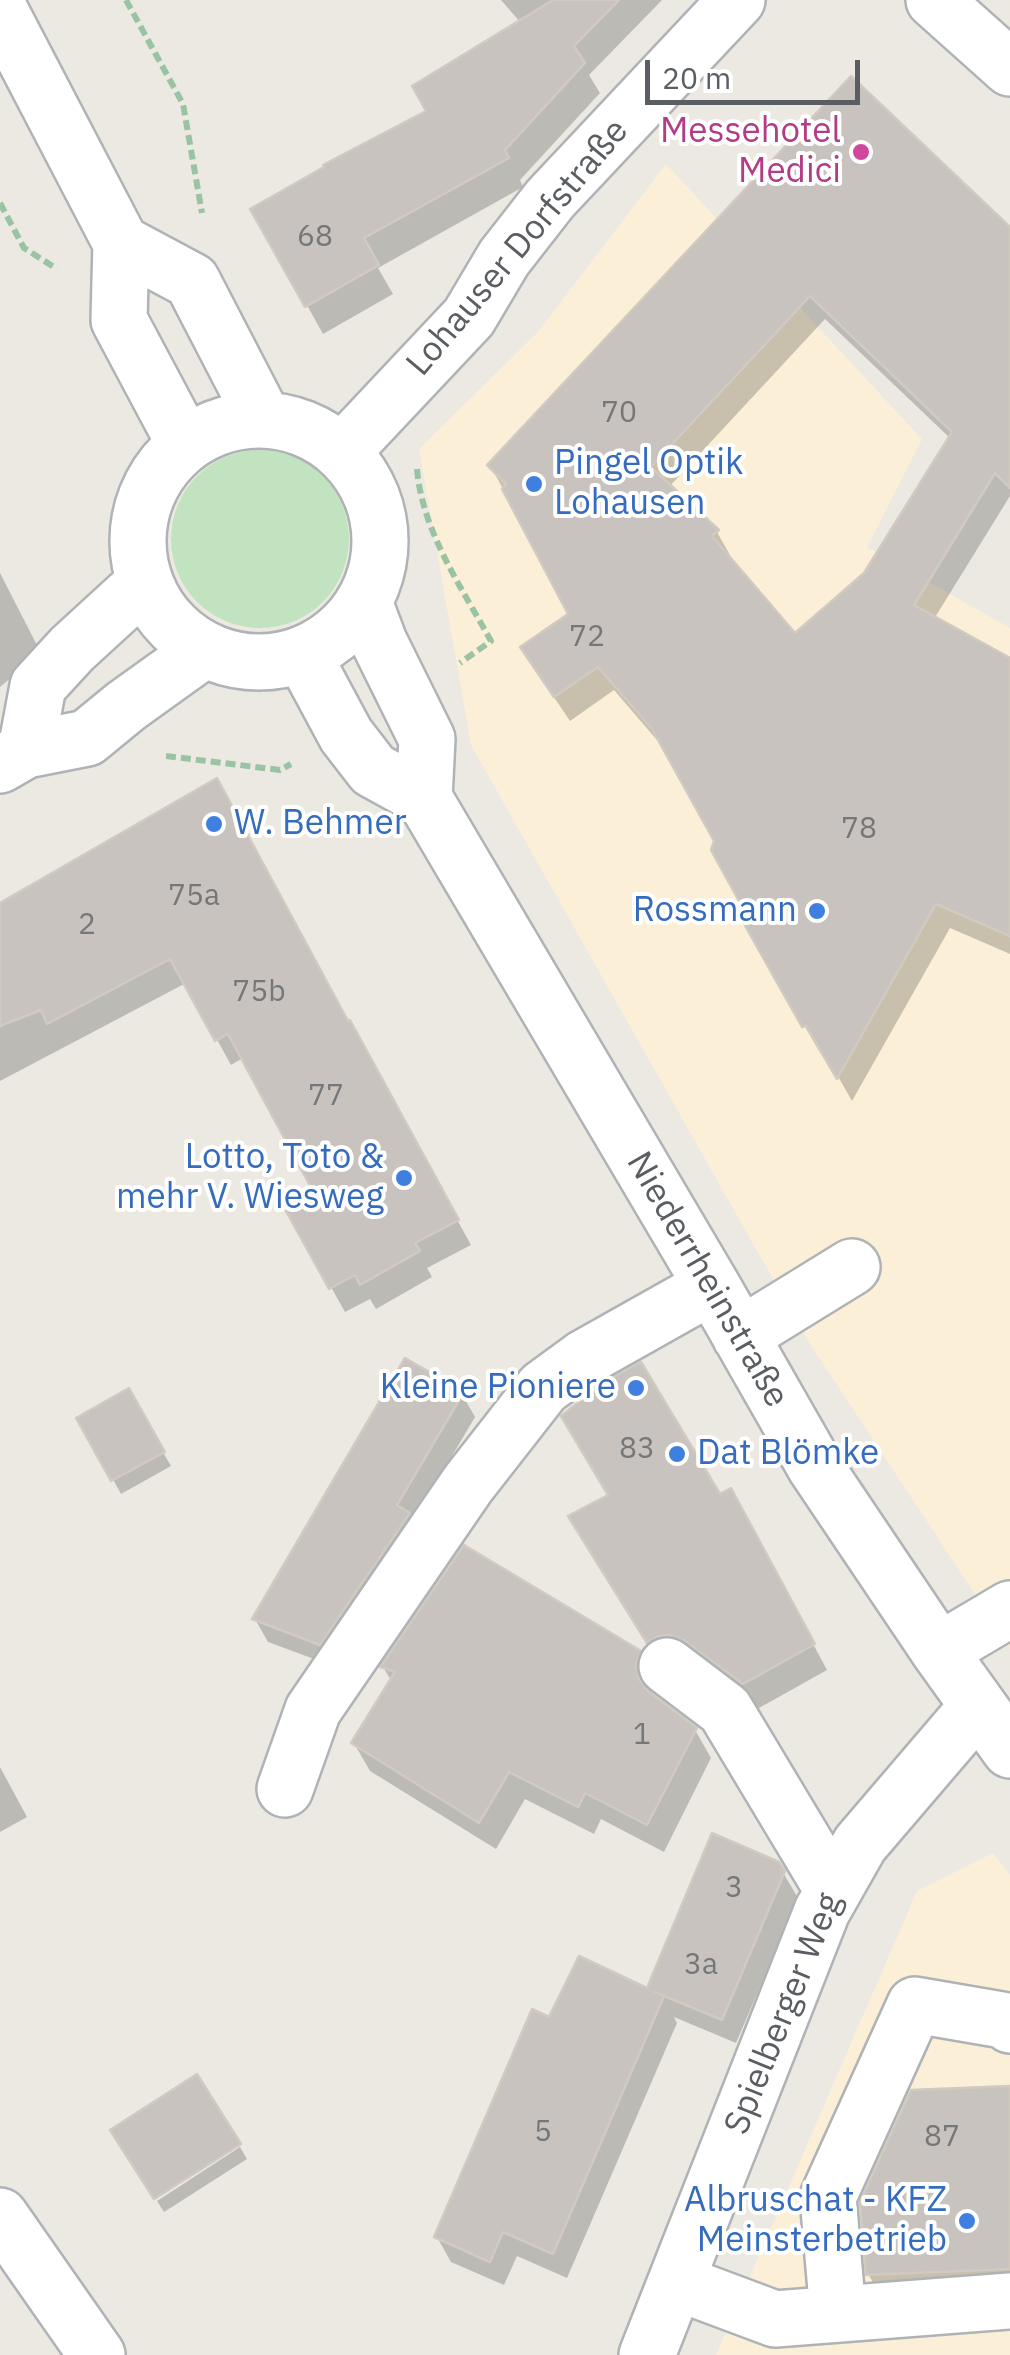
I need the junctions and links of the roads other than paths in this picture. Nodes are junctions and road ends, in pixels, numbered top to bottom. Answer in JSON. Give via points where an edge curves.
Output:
{"nodes":[{"id":1,"x":737,"y":0,"type":"edge"},
{"id":2,"x":934,"y":0,"type":"edge"},
{"id":3,"x":0,"y":11,"type":"edge"},
{"id":4,"x":1010,"y":68,"type":"edge"},
{"id":5,"x":121,"y":243,"type":"junction"},
{"id":6,"x":264,"y":420,"type":"junction"},
{"id":7,"x":184,"y":444,"type":"junction"},
{"id":8,"x":342,"y":452,"type":"junction"},
{"id":9,"x":144,"y":583,"type":"junction"},
{"id":10,"x":364,"y":602,"type":"junction"},
{"id":11,"x":204,"y":650,"type":"junction"},
{"id":12,"x":302,"y":655,"type":"junction"},
{"id":13,"x":13,"y":758,"type":"edge"},
{"id":14,"x":424,"y":798,"type":"junction"},
{"id":15,"x":852,"y":1267,"type":"dead end"},
{"id":16,"x":712,"y":1286,"type":"junction"},
{"id":17,"x":740,"y":1336,"type":"junction"},
{"id":18,"x":1010,"y":1608,"type":"edge"},
{"id":19,"x":939,"y":1651,"type":"junction"},
{"id":20,"x":668,"y":1666,"type":"dead end"},
{"id":21,"x":978,"y":1706,"type":"junction"},
{"id":22,"x":1010,"y":1750,"type":"edge"},
{"id":23,"x":285,"y":1789,"type":"dead end"},
{"id":24,"x":833,"y":1890,"type":"junction"},
{"id":25,"x":1010,"y":2025,"type":"edge"},
{"id":26,"x":0,"y":2216,"type":"edge"},
{"id":27,"x":676,"y":2282,"type":"junction"},
{"id":28,"x":1010,"y":2301,"type":"edge"},
{"id":29,"x":838,"y":2314,"type":"junction"},
{"id":30,"x":97,"y":2355,"type":"edge"},
{"id":31,"x":647,"y":2355,"type":"edge"}],
"edges":[{"from":1,"to":8,"type":"street","name":"Lohauser Dorfstraße","via":[[550,199],[469,316]]},
{"from":2,"to":4,"type":"street"},
{"from":3,"to":5,"type":"street"},
{"from":5,"to":6,"type":"street","via":[[192,281]]},
{"from":5,"to":7,"type":"street","via":[[120,320]]},
{"from":6,"to":7,"type":"street","via":[[209,430]]},
{"from":6,"to":8,"type":"street","via":[[318,434]]},
{"from":7,"to":9,"type":"street","via":[[162,466],[138,522]]},
{"from":8,"to":10,"type":"street","via":[[366,485],[379,522],[380,550]]},
{"from":9,"to":11,"type":"street","via":[[168,622]]},
{"from":9,"to":13,"type":"street","via":[[38,686]]},
{"from":10,"to":12,"type":"street","via":[[328,642]]},
{"from":10,"to":14,"type":"street","via":[[427,739]]},
{"from":11,"to":12,"type":"street","via":[[253,662]]},
{"from":11,"to":13,"type":"street","via":[[87,738]]},
{"from":12,"to":14,"type":"street","via":[[373,770]]},
{"from":14,"to":16,"type":"street","name":"Niederrheinstraße"},
{"from":15,"to":17,"type":"street"},
{"from":16,"to":17,"type":"street","name":"Niederrheinstraße"},
{"from":16,"to":23,"type":"street","via":[[542,1388],[312,1710]]},
{"from":17,"to":19,"type":"street","name":"Niederrheinstraße","via":[[816,1468]]},
{"from":18,"to":19,"type":"street"},
{"from":19,"to":21,"type":"street","name":"Niederrheinstraße"},
{"from":20,"to":24,"type":"street","via":[[725,1710]]},
{"from":21,"to":22,"type":"street","name":"Niederrheinstraße"},
{"from":21,"to":24,"type":"street","name":"Spielberger Weg","via":[[860,1844]]},
{"from":24,"to":27,"type":"street","name":"Spielberger Weg"},
{"from":25,"to":29,"type":"street","via":[[916,2005],[828,2197]]},
{"from":26,"to":30,"type":"street"},
{"from":27,"to":29,"type":"street","via":[[775,2319]]},
{"from":27,"to":31,"type":"street","name":"Spielberger Weg"},
{"from":28,"to":29,"type":"street"}]}
